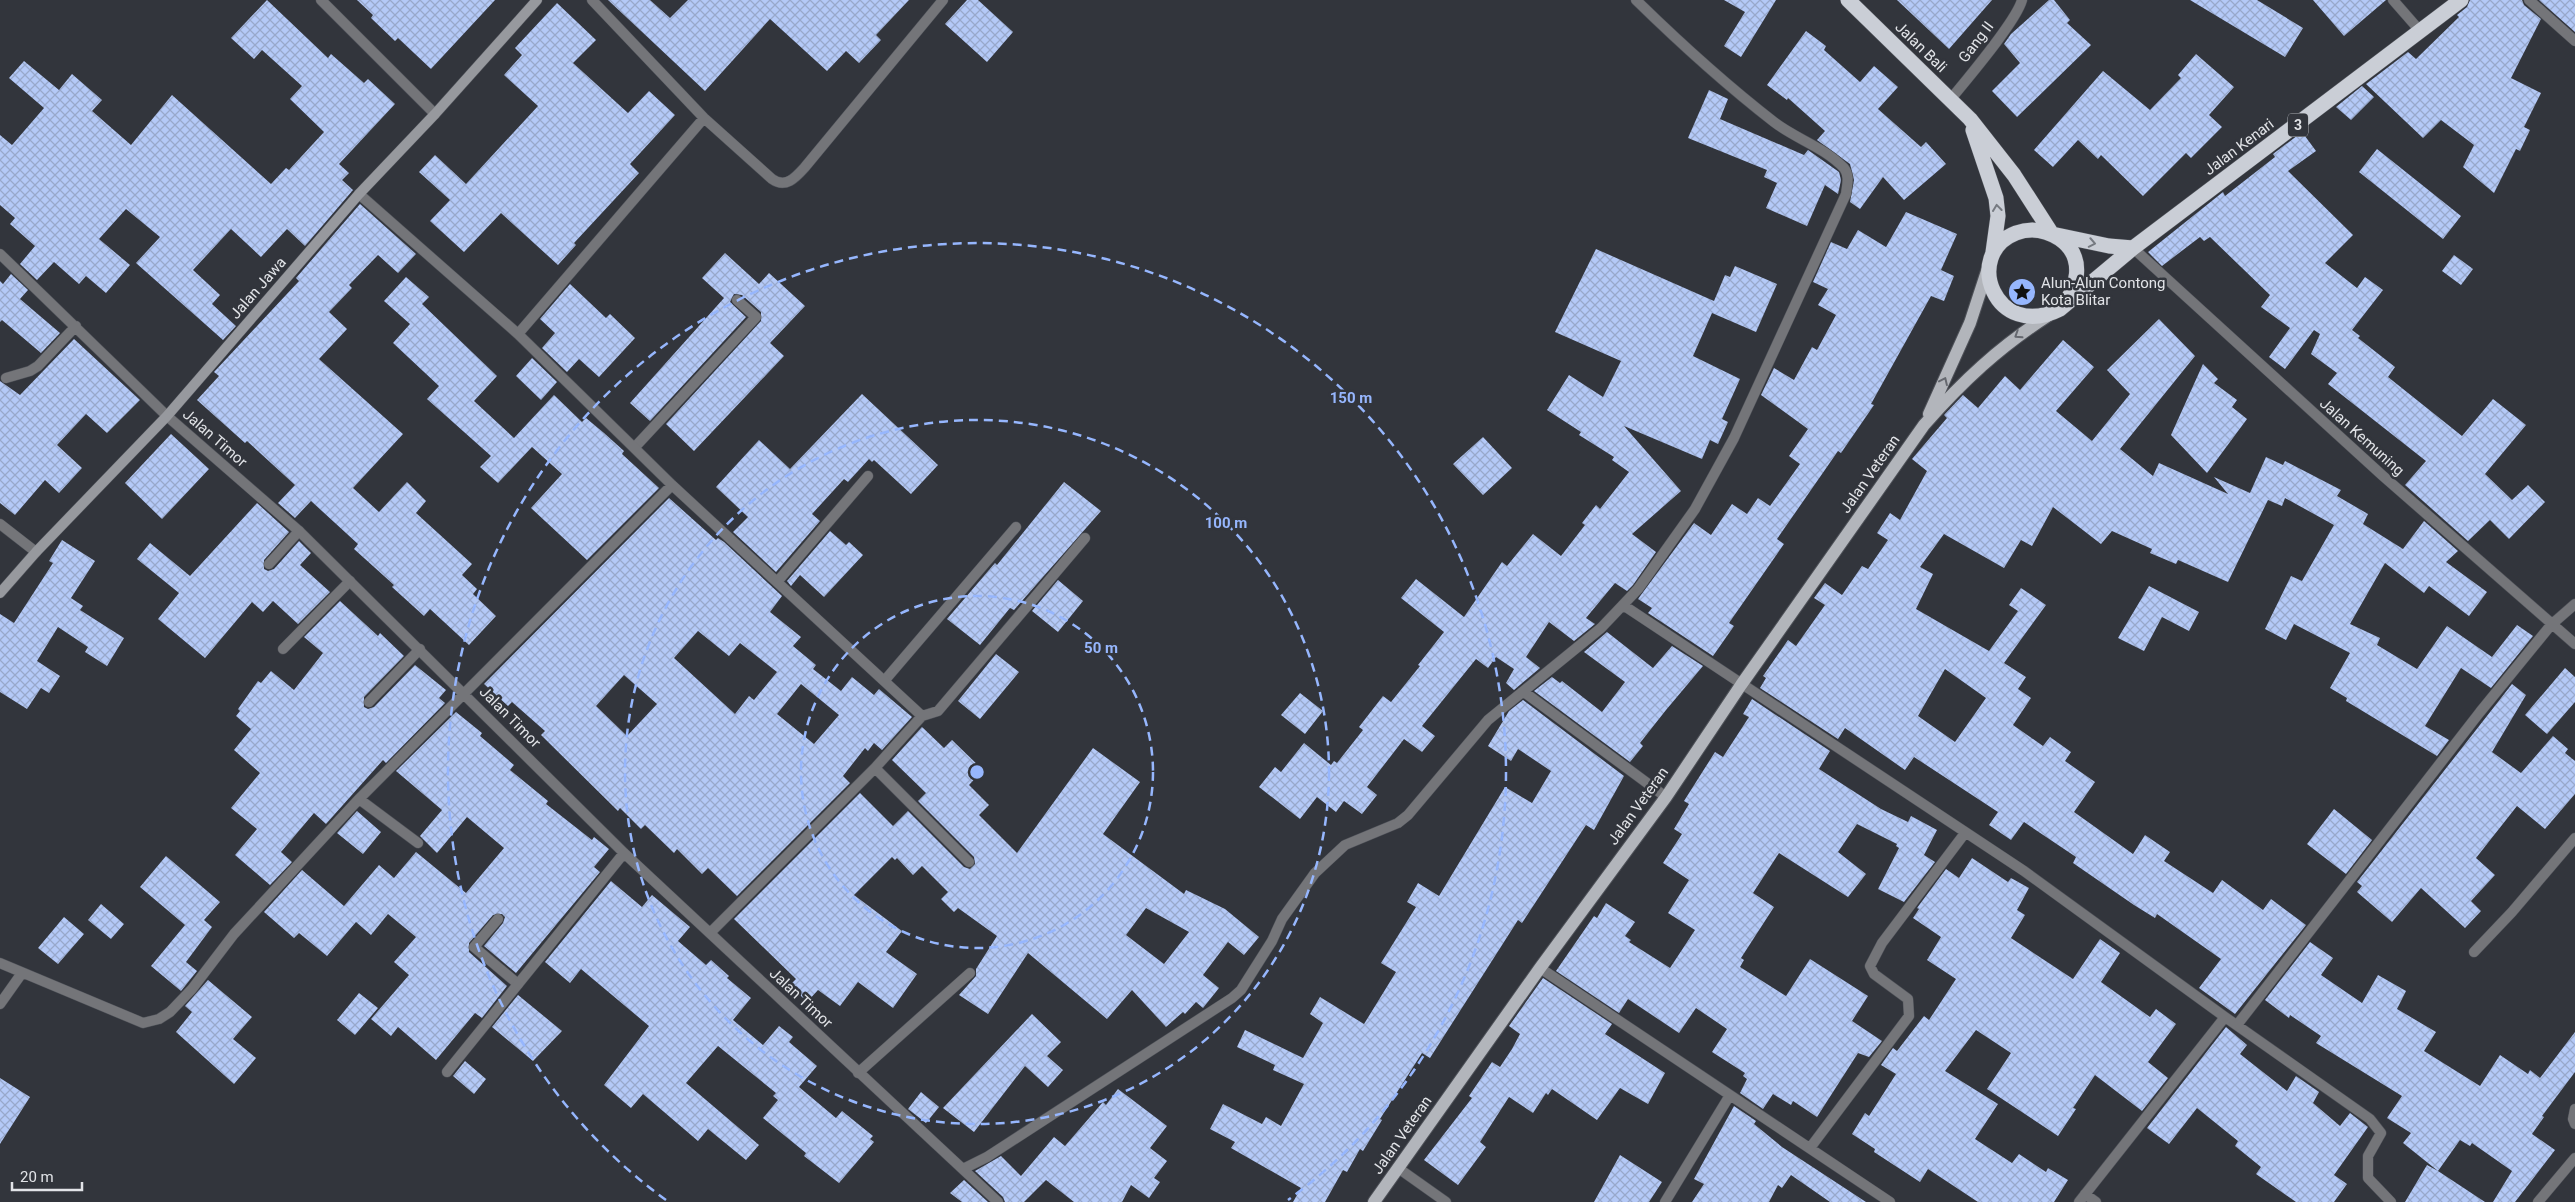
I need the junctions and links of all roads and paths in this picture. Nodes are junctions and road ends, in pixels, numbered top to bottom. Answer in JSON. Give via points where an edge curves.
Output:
{"nodes":[{"id":1,"x":321,"y":0,"type":"edge"},
{"id":2,"x":537,"y":0,"type":"edge"},
{"id":3,"x":592,"y":0,"type":"edge"},
{"id":4,"x":944,"y":0,"type":"edge"},
{"id":5,"x":1636,"y":0,"type":"edge"},
{"id":6,"x":1848,"y":0,"type":"edge"},
{"id":7,"x":2022,"y":0,"type":"edge"},
{"id":8,"x":2393,"y":0,"type":"edge"},
{"id":9,"x":2461,"y":0,"type":"edge"},
{"id":10,"x":2530,"y":0,"type":"edge"},
{"id":11,"x":2421,"y":32,"type":"junction"},
{"id":12,"x":2575,"y":41,"type":"edge"},
{"id":13,"x":1950,"y":100,"type":"junction"},
{"id":14,"x":435,"y":114,"type":"junction"},
{"id":15,"x":704,"y":118,"type":"junction"},
{"id":16,"x":1970,"y":119,"type":"junction"},
{"id":17,"x":359,"y":194,"type":"junction"},
{"id":18,"x":2052,"y":234,"type":"junction"},
{"id":19,"x":2133,"y":248,"type":"junction"},
{"id":20,"x":0,"y":254,"type":"edge"},
{"id":21,"x":1992,"y":256,"type":"junction"},
{"id":22,"x":737,"y":300,"type":"dead end"},
{"id":23,"x":2060,"y":309,"type":"junction"},
{"id":24,"x":76,"y":326,"type":"junction"},
{"id":25,"x":518,"y":334,"type":"junction"},
{"id":26,"x":6,"y":378,"type":"dead end"},
{"id":27,"x":167,"y":416,"type":"junction"},
{"id":28,"x":1924,"y":426,"type":"junction"},
{"id":29,"x":635,"y":447,"type":"junction"},
{"id":30,"x":868,"y":476,"type":"dead end"},
{"id":31,"x":672,"y":485,"type":"junction"},
{"id":32,"x":0,"y":524,"type":"edge"},
{"id":33,"x":1016,"y":527,"type":"dead end"},
{"id":34,"x":300,"y":531,"type":"junction"},
{"id":35,"x":1085,"y":538,"type":"dead end"},
{"id":36,"x":36,"y":552,"type":"junction"},
{"id":37,"x":269,"y":564,"type":"dead end"},
{"id":38,"x":350,"y":581,"type":"junction"},
{"id":39,"x":777,"y":582,"type":"junction"},
{"id":40,"x":0,"y":593,"type":"edge"},
{"id":41,"x":2575,"y":604,"type":"edge"},
{"id":42,"x":1622,"y":605,"type":"junction"},
{"id":43,"x":2551,"y":625,"type":"junction"},
{"id":44,"x":2575,"y":644,"type":"edge"},
{"id":45,"x":283,"y":649,"type":"dead end"},
{"id":46,"x":420,"y":649,"type":"junction"},
{"id":47,"x":885,"y":680,"type":"junction"},
{"id":48,"x":1741,"y":685,"type":"junction"},
{"id":49,"x":464,"y":693,"type":"junction"},
{"id":50,"x":1527,"y":694,"type":"junction"},
{"id":51,"x":369,"y":702,"type":"dead end"},
{"id":52,"x":922,"y":716,"type":"junction"},
{"id":53,"x":875,"y":768,"type":"junction"},
{"id":54,"x":1666,"y":797,"type":"junction"},
{"id":55,"x":360,"y":799,"type":"junction"},
{"id":56,"x":1965,"y":832,"type":"junction"},
{"id":57,"x":2575,"y":838,"type":"edge"},
{"id":58,"x":418,"y":844,"type":"dead end"},
{"id":59,"x":624,"y":852,"type":"junction"},
{"id":60,"x":970,"y":862,"type":"dead end"},
{"id":61,"x":498,"y":919,"type":"dead end"},
{"id":62,"x":710,"y":933,"type":"junction"},
{"id":63,"x":2474,"y":952,"type":"dead end"},
{"id":64,"x":0,"y":963,"type":"edge"},
{"id":65,"x":1540,"y":968,"type":"junction"},
{"id":66,"x":22,"y":972,"type":"junction"},
{"id":67,"x":970,"y":973,"type":"dead end"},
{"id":68,"x":518,"y":984,"type":"junction"},
{"id":69,"x":0,"y":1004,"type":"edge"},
{"id":70,"x":2225,"y":1017,"type":"junction"},
{"id":71,"x":2237,"y":1025,"type":"junction"},
{"id":72,"x":447,"y":1072,"type":"dead end"},
{"id":73,"x":858,"y":1073,"type":"junction"},
{"id":74,"x":1730,"y":1095,"type":"junction"},
{"id":75,"x":2575,"y":1109,"type":"edge"},
{"id":76,"x":2575,"y":1124,"type":"edge"},
{"id":77,"x":1810,"y":1148,"type":"junction"},
{"id":78,"x":2575,"y":1158,"type":"edge"},
{"id":79,"x":1398,"y":1168,"type":"junction"},
{"id":80,"x":968,"y":1171,"type":"junction"},
{"id":81,"x":2082,"y":1198,"type":"edge"},
{"id":82,"x":998,"y":1202,"type":"edge"},
{"id":83,"x":1374,"y":1202,"type":"edge"},
{"id":84,"x":1446,"y":1202,"type":"edge"},
{"id":85,"x":1665,"y":1202,"type":"edge"},
{"id":86,"x":1890,"y":1202,"type":"edge"},
{"id":87,"x":2096,"y":1202,"type":"edge"},
{"id":88,"x":2391,"y":1202,"type":"edge"},
{"id":89,"x":2538,"y":1202,"type":"edge"}],
"edges":[{"from":1,"to":14,"type":"street"},
{"from":2,"to":14,"type":"street","name":"Jalan Jawa"},
{"from":3,"to":15,"type":"street"},
{"from":4,"to":15,"type":"street","via":[[792,181],[781,183],[772,180]]},
{"from":5,"to":42,"type":"street","via":[[1708,67],[1776,123],[1823,150],[1846,170],[1848,180],[1846,194],[1714,478],[1638,589]]},
{"from":6,"to":13,"type":"highway","name":"Jalan Bali","number":"3"},
{"from":7,"to":13,"type":"street","name":"Gang II","via":[[2012,19]]},
{"from":8,"to":11,"type":"street"},
{"from":9,"to":11,"type":"highway","name":"Jalan Kenari","number":"3"},
{"from":10,"to":12,"type":"street"},
{"from":11,"to":19,"type":"highway","name":"Jalan Kenari","number":"3"},
{"from":13,"to":16,"type":"highway","name":"Jalan Bali","number":"3"},
{"from":14,"to":17,"type":"street","name":"Jalan Jawa"},
{"from":15,"to":25,"type":"street"},
{"from":16,"to":18,"type":"highway","number":"3","via":[[2014,175]]},
{"from":21,"to":16,"type":"highway","number":"3","one_way":true,"via":[[1998,216],[1996,198]]},
{"from":17,"to":25,"type":"street"},
{"from":17,"to":27,"type":"street","name":"Jalan Jawa"},
{"from":18,"to":19,"type":"highway","one_way":true},
{"from":18,"to":21,"type":"highway","via":[[2024,230],[2000,244]]},
{"from":18,"to":23,"type":"highway","number":"3","via":[[2071,251],[2076,269],[2075,288]]},
{"from":19,"to":23,"type":"highway","number":"3"},
{"from":19,"to":43,"type":"street","name":"Jalan Kemuning"},
{"from":20,"to":24,"type":"street","name":"Jalan Timor"},
{"from":21,"to":23,"type":"highway","number":"3","via":[[1990,284],[1996,298],[2006,308],[2033,318],[2047,316]]},
{"from":28,"to":21,"type":"main road","name":"Jalan Veteran","one_way":true,"via":[[1970,323]]},
{"from":22,"to":29,"type":"street","via":[[756,317]]},
{"from":23,"to":28,"type":"main road","name":"Jalan Veteran","one_way":true,"via":[[1994,354],[1957,388]]},
{"from":24,"to":26,"type":"street","via":[[38,366]]},
{"from":24,"to":27,"type":"street","name":"Jalan Timor"},
{"from":25,"to":29,"type":"street"},
{"from":27,"to":34,"type":"street","name":"Jalan Timor"},
{"from":27,"to":36,"type":"street","name":"Jalan Jawa"},
{"from":28,"to":48,"type":"main road","name":"Jalan Veteran"},
{"from":29,"to":31,"type":"street"},
{"from":30,"to":39,"type":"street"},
{"from":31,"to":39,"type":"street"},
{"from":31,"to":49,"type":"street"},
{"from":32,"to":36,"type":"street"},
{"from":33,"to":47,"type":"street"},
{"from":34,"to":37,"type":"street"},
{"from":34,"to":38,"type":"street","name":"Jalan Timor"},
{"from":35,"to":52,"type":"street","via":[[938,710]]},
{"from":36,"to":40,"type":"street","name":"Jalan Jawa"},
{"from":38,"to":45,"type":"street"},
{"from":38,"to":46,"type":"street","name":"Jalan Timor"},
{"from":39,"to":47,"type":"street"},
{"from":41,"to":43,"type":"street"},
{"from":42,"to":48,"type":"street"},
{"from":42,"to":50,"type":"street"},
{"from":43,"to":44,"type":"street","name":"Jalan Kemuning"},
{"from":43,"to":71,"type":"street"},
{"from":46,"to":49,"type":"street","name":"Jalan Timor"},
{"from":46,"to":51,"type":"street"},
{"from":47,"to":52,"type":"street"},
{"from":48,"to":54,"type":"main road","name":"Jalan Veteran"},
{"from":48,"to":56,"type":"street"},
{"from":49,"to":55,"type":"street"},
{"from":49,"to":59,"type":"street","name":"Jalan Timor"},
{"from":50,"to":54,"type":"street"},
{"from":50,"to":80,"type":"street","via":[[1488,720],[1408,815],[1398,823],[1345,845],[1315,872],[1286,912],[1272,941],[1237,994]]},
{"from":52,"to":53,"type":"street"},
{"from":53,"to":60,"type":"street"},
{"from":53,"to":62,"type":"street"},
{"from":54,"to":65,"type":"main road","name":"Jalan Veteran"},
{"from":55,"to":58,"type":"street"},
{"from":55,"to":66,"type":"street","via":[[234,934],[192,989],[160,1020],[143,1023]]},
{"from":56,"to":70,"type":"street"},
{"from":56,"to":77,"type":"street","via":[[1882,943],[1870,966],[1874,974],[1908,999],[1909,1016]]},
{"from":57,"to":63,"type":"street"},
{"from":59,"to":62,"type":"street","name":"Jalan Timor"},
{"from":59,"to":68,"type":"street"},
{"from":61,"to":68,"type":"street","via":[[474,947]]},
{"from":62,"to":73,"type":"street","name":"Jalan Timor"},
{"from":64,"to":66,"type":"street"},
{"from":65,"to":74,"type":"street"},
{"from":65,"to":79,"type":"main road","name":"Jalan Veteran"},
{"from":66,"to":69,"type":"street"},
{"from":67,"to":73,"type":"street"},
{"from":68,"to":72,"type":"street"},
{"from":70,"to":71,"type":"street"},
{"from":70,"to":81,"type":"street"},
{"from":71,"to":88,"type":"street","via":[[2354,1106],[2378,1127],[2381,1133],[2368,1156],[2368,1178]]},
{"from":73,"to":80,"type":"street","name":"Jalan Timor"},
{"from":74,"to":77,"type":"street"},
{"from":74,"to":85,"type":"street"},
{"from":75,"to":76,"type":"street"},
{"from":77,"to":86,"type":"street"},
{"from":78,"to":89,"type":"street"},
{"from":79,"to":83,"type":"main road","name":"Jalan Veteran"},
{"from":79,"to":84,"type":"street"},
{"from":80,"to":82,"type":"street","name":"Jalan Timor"},
{"from":81,"to":87,"type":"street"}]}
